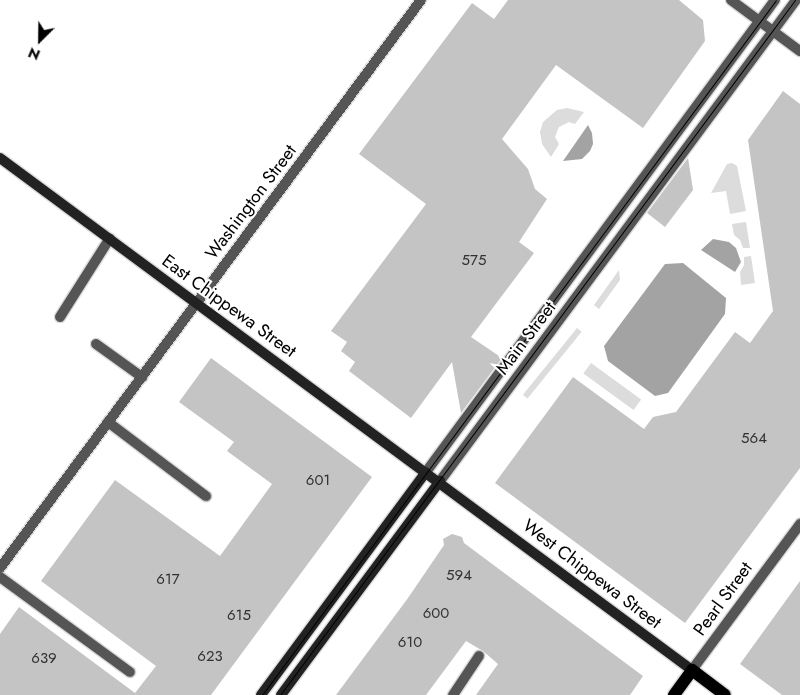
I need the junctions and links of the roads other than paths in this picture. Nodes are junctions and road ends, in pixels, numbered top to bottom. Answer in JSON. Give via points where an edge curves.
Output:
{"nodes":[{"id":1,"x":421,"y":0,"type":"edge"},
{"id":2,"x":731,"y":0,"type":"edge"},
{"id":3,"x":775,"y":0,"type":"edge"},
{"id":4,"x":796,"y":0,"type":"edge"},
{"id":5,"x":759,"y":22,"type":"junction"},
{"id":6,"x":773,"y":31,"type":"junction"},
{"id":7,"x":800,"y":51,"type":"edge"},
{"id":8,"x":0,"y":158,"type":"edge"},
{"id":9,"x":110,"y":238,"type":"junction"},
{"id":10,"x":197,"y":302,"type":"junction"},
{"id":11,"x":60,"y":317,"type":"dead end"},
{"id":12,"x":96,"y":344,"type":"dead end"},
{"id":13,"x":142,"y":377,"type":"junction"},
{"id":14,"x":108,"y":422,"type":"junction"},
{"id":15,"x":426,"y":472,"type":"junction"},
{"id":16,"x":439,"y":481,"type":"junction"},
{"id":17,"x":206,"y":496,"type":"dead end"},
{"id":18,"x":800,"y":524,"type":"edge"},
{"id":19,"x":0,"y":568,"type":"edge"},
{"id":20,"x":0,"y":577,"type":"edge"},
{"id":21,"x":479,"y":656,"type":"dead end"},
{"id":22,"x":692,"y":670,"type":"junction"},
{"id":23,"x":130,"y":672,"type":"dead end"},
{"id":24,"x":261,"y":695,"type":"edge"},
{"id":25,"x":281,"y":695,"type":"edge"},
{"id":26,"x":453,"y":695,"type":"edge"},
{"id":27,"x":674,"y":695,"type":"edge"},
{"id":28,"x":725,"y":695,"type":"edge"}],
"edges":[{"from":1,"to":10,"type":"street","name":"Washington Street"},
{"from":2,"to":5,"type":"street"},
{"from":3,"to":5,"type":"street","name":"Main Street"},
{"from":4,"to":6,"type":"street","name":"Main Street"},
{"from":5,"to":6,"type":"street"},
{"from":5,"to":15,"type":"street","name":"Main Street"},
{"from":6,"to":7,"type":"street"},
{"from":6,"to":16,"type":"street","name":"Main Street"},
{"from":8,"to":9,"type":"main road","name":"East Chippewa Street"},
{"from":9,"to":10,"type":"main road","name":"East Chippewa Street"},
{"from":9,"to":11,"type":"street"},
{"from":10,"to":13,"type":"street","name":"Washington Street"},
{"from":10,"to":15,"type":"main road","name":"East Chippewa Street"},
{"from":12,"to":13,"type":"street"},
{"from":13,"to":14,"type":"street","name":"Washington Street"},
{"from":14,"to":17,"type":"street"},
{"from":14,"to":19,"type":"street","name":"Washington Street"},
{"from":15,"to":16,"type":"main road","name":"East Chippewa Street"},
{"from":15,"to":24,"type":"main road","name":"Main Street"},
{"from":16,"to":22,"type":"main road","name":"West Chippewa Street"},
{"from":16,"to":25,"type":"main road","name":"Main Street"},
{"from":18,"to":22,"type":"street","name":"Pearl Street"},
{"from":20,"to":23,"type":"street"},
{"from":21,"to":26,"type":"street"},
{"from":22,"to":27,"type":"main road","name":"Pearl Street"},
{"from":22,"to":28,"type":"main road","name":"West Chippewa Street"}]}
